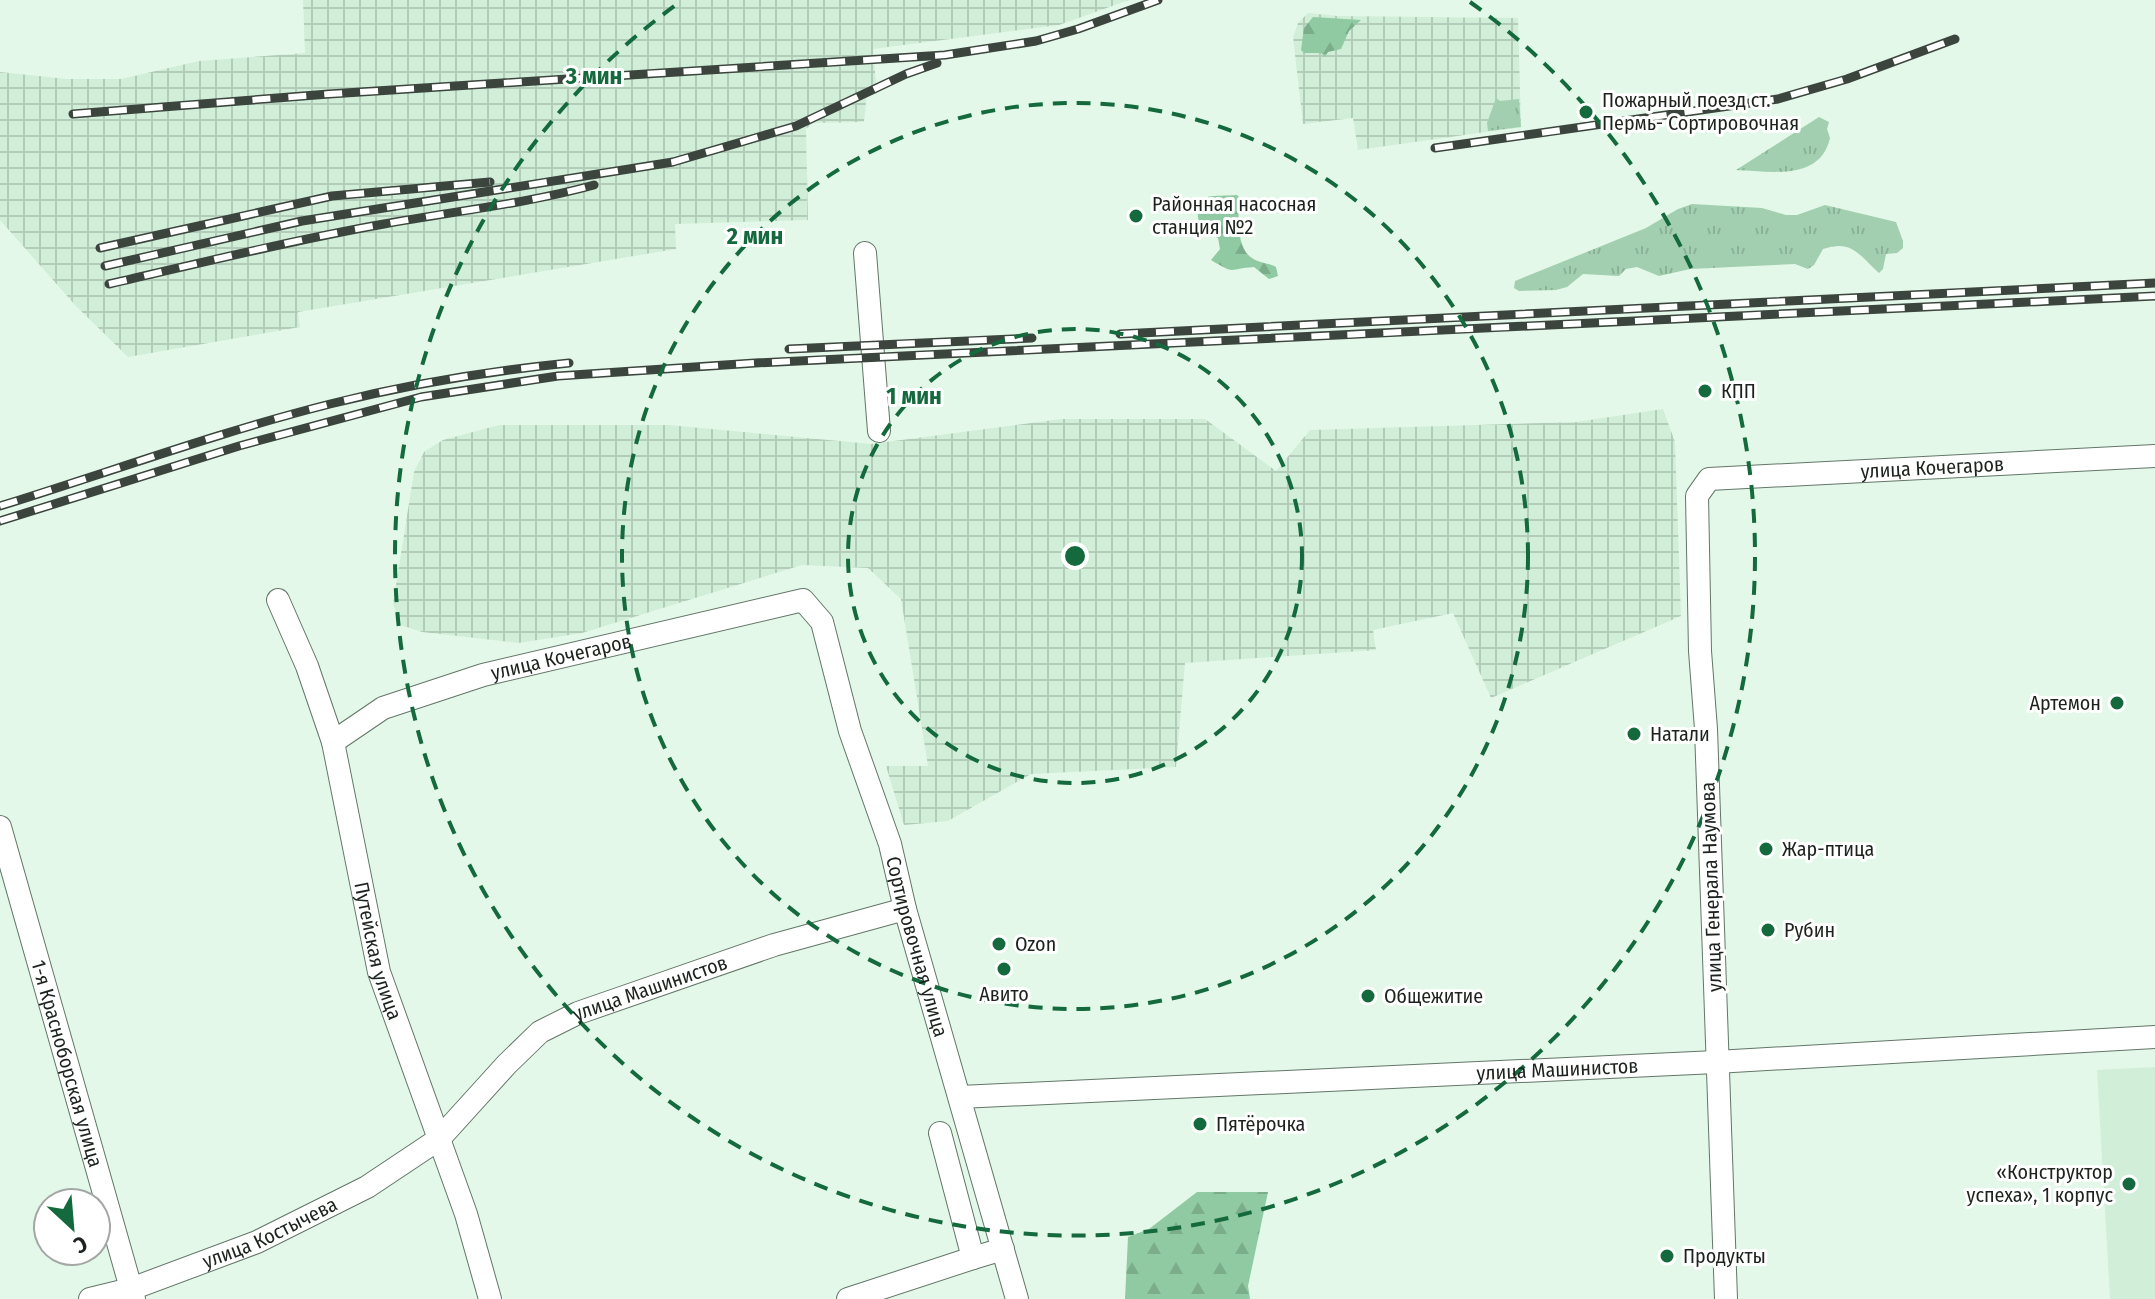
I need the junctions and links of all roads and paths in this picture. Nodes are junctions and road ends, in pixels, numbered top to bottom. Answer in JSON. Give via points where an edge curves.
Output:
{"nodes":[{"id":1,"x":865,"y":253,"type":"dead end"},
{"id":2,"x":879,"y":431,"type":"dead end"},
{"id":3,"x":2155,"y":456,"type":"edge"},
{"id":4,"x":1709,"y":479,"type":"joint"},
{"id":5,"x":278,"y":600,"type":"dead end"},
{"id":6,"x":803,"y":600,"type":"joint"},
{"id":7,"x":333,"y":742,"type":"junction"},
{"id":8,"x":0,"y":827,"type":"edge"},
{"id":9,"x":905,"y":909,"type":"junction"},
{"id":10,"x":2155,"y":1037,"type":"edge"},
{"id":11,"x":1716,"y":1062,"type":"junction"},
{"id":12,"x":960,"y":1097,"type":"junction"},
{"id":13,"x":940,"y":1133,"type":"dead end"},
{"id":14,"x":439,"y":1139,"type":"junction"},
{"id":15,"x":1003,"y":1249,"type":"junction"},
{"id":16,"x":973,"y":1258,"type":"junction"},
{"id":17,"x":133,"y":1294,"type":"edge"},
{"id":18,"x":90,"y":1299,"type":"edge"},
{"id":19,"x":490,"y":1299,"type":"edge"},
{"id":20,"x":848,"y":1299,"type":"edge"},
{"id":21,"x":1017,"y":1299,"type":"edge"},
{"id":22,"x":1726,"y":1299,"type":"edge"}],
"edges":[{"from":1,"to":2,"type":"street"},
{"from":3,"to":4,"type":"street","name":"улица Кочегаров"},
{"from":4,"to":11,"type":"street","name":"улица Генерала Наумова","via":[[1697,496]]},
{"from":5,"to":7,"type":"street","name":"Путейская улица"},
{"from":6,"to":7,"type":"street","name":"улица Кочегаров","via":[[483,675],[383,708]]},
{"from":6,"to":9,"type":"street","name":"Сортировочная улица","via":[[822,622]]},
{"from":7,"to":14,"type":"street","name":"Путейская улица","via":[[379,972]]},
{"from":8,"to":17,"type":"street","name":"1-я Красноборская улица"},
{"from":9,"to":12,"type":"street","name":"Сортировочная улица"},
{"from":9,"to":14,"type":"street","name":"улица Машинистов","via":[[774,945],[578,1013],[540,1032]]},
{"from":10,"to":11,"type":"street","name":"улица Машинистов"},
{"from":11,"to":12,"type":"street","name":"улица Машинистов"},
{"from":11,"to":22,"type":"street","name":"улица Генерала Наумова"},
{"from":12,"to":15,"type":"street","name":"Сортировочная улица"},
{"from":13,"to":16,"type":"street"},
{"from":14,"to":17,"type":"street","name":"улица Костычева","via":[[367,1187],[257,1242]]},
{"from":14,"to":19,"type":"street","name":"Путейская улица"},
{"from":15,"to":16,"type":"street"},
{"from":15,"to":21,"type":"street","name":"Сортировочная улица"},
{"from":16,"to":20,"type":"street"},
{"from":17,"to":18,"type":"street","name":"улица Костычева"}]}
